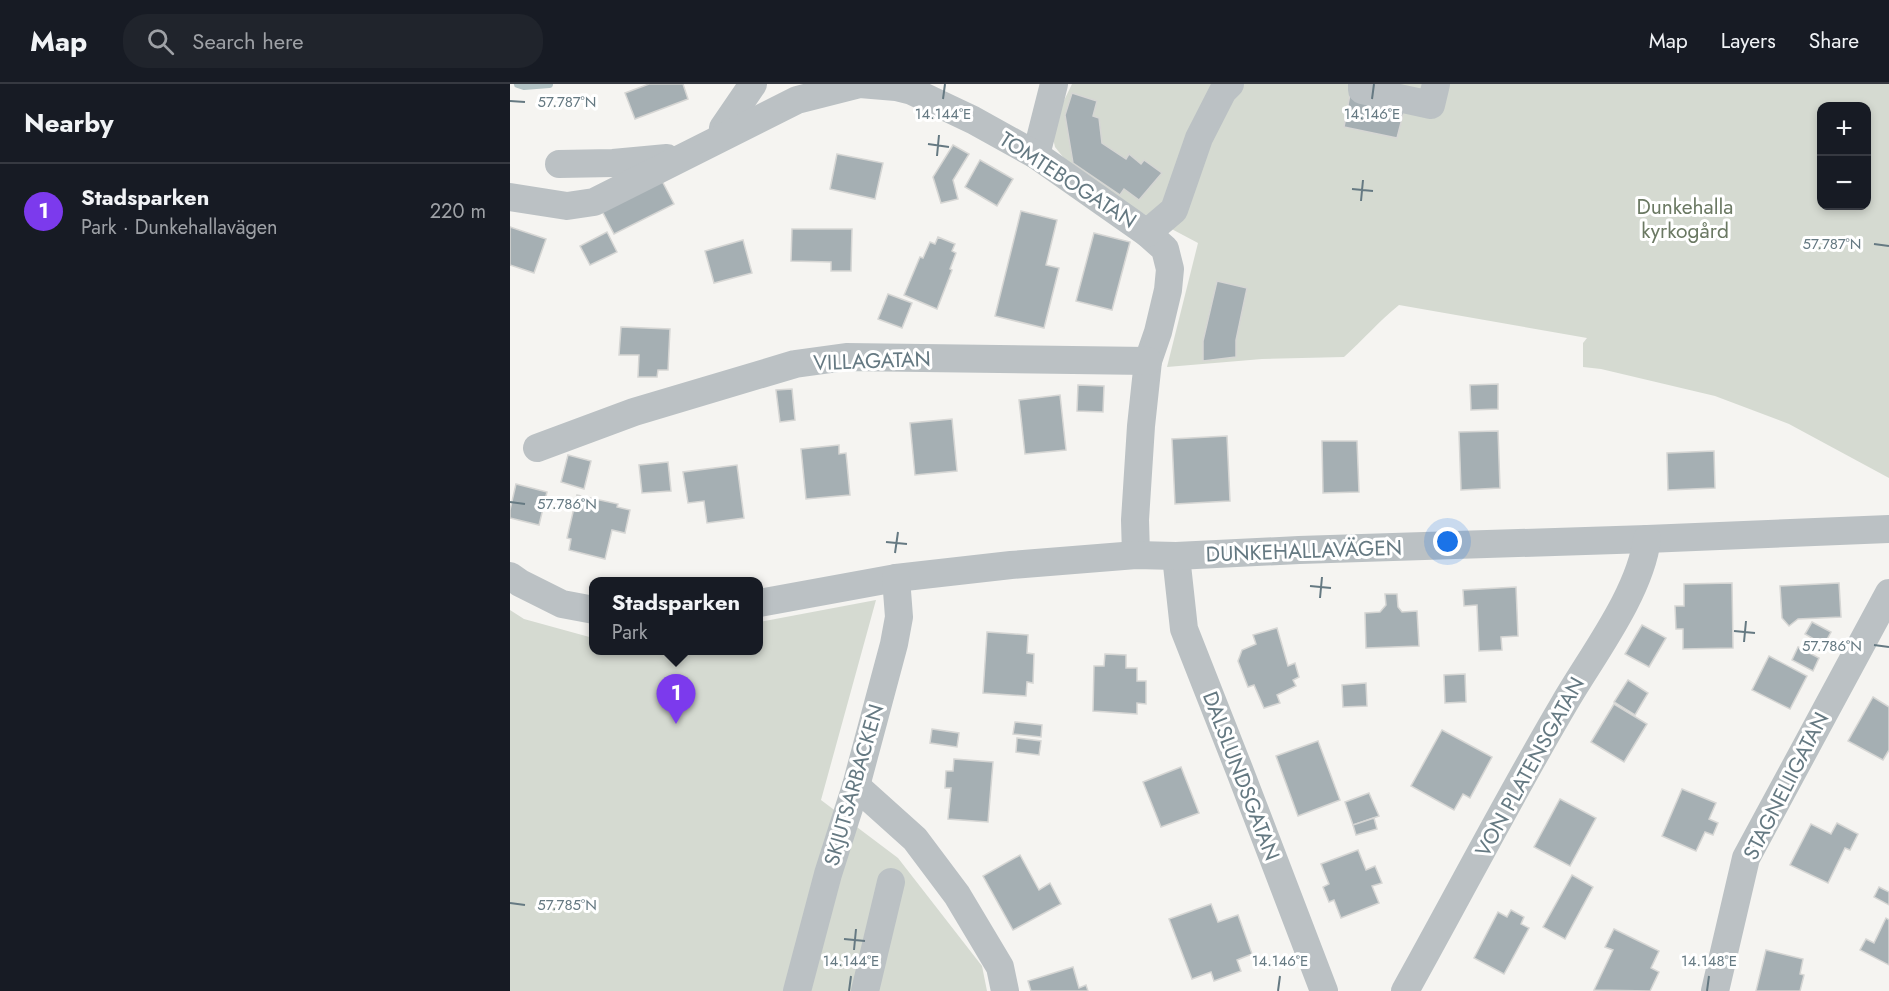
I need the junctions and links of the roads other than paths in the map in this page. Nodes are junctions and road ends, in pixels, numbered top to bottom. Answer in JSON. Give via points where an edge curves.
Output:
{"nodes":[{"id":1,"x":753,"y":84,"type":"edge"},
{"id":2,"x":1054,"y":84,"type":"edge"},
{"id":3,"x":1230,"y":84,"type":"edge"},
{"id":4,"x":1362,"y":84,"type":"edge"},
{"id":5,"x":1436,"y":84,"type":"edge"},
{"id":6,"x":722,"y":137,"type":"junction"},
{"id":7,"x":690,"y":154,"type":"junction"},
{"id":8,"x":1036,"y":155,"type":"junction"},
{"id":9,"x":559,"y":164,"type":"dead end"},
{"id":10,"x":510,"y":197,"type":"edge"},
{"id":11,"x":1147,"y":233,"type":"junction"},
{"id":12,"x":1148,"y":361,"type":"junction"},
{"id":13,"x":537,"y":448,"type":"dead end"},
{"id":14,"x":1889,"y":529,"type":"edge"},
{"id":15,"x":1647,"y":539,"type":"junction"},
{"id":16,"x":1136,"y":555,"type":"junction"},
{"id":17,"x":1176,"y":556,"type":"junction"},
{"id":18,"x":510,"y":576,"type":"edge"},
{"id":19,"x":896,"y":578,"type":"junction"},
{"id":20,"x":1889,"y":593,"type":"edge"},
{"id":21,"x":763,"y":602,"type":"edge"},
{"id":22,"x":589,"y":609,"type":"edge"},
{"id":23,"x":856,"y":786,"type":"junction"},
{"id":24,"x":891,"y":882,"type":"dead end"},
{"id":25,"x":797,"y":991,"type":"edge"},
{"id":26,"x":865,"y":991,"type":"edge"},
{"id":27,"x":1005,"y":991,"type":"edge"},
{"id":28,"x":1324,"y":991,"type":"edge"},
{"id":29,"x":1405,"y":991,"type":"edge"},
{"id":30,"x":1715,"y":991,"type":"edge"}],
"edges":[{"from":1,"to":6,"type":"street","via":[[723,128]]},
{"from":2,"to":8,"type":"street"},
{"from":3,"to":11,"type":"street","via":[[1199,138],[1173,210]]},
{"from":4,"to":5,"type":"street","via":[[1362,90],[1431,105]]},
{"from":6,"to":7,"type":"street","name":"TOMTEBOGATAN"},
{"from":6,"to":8,"type":"street","name":"TOMTEBOGATAN","via":[[797,100],[860,84],[912,91]]},
{"from":7,"to":9,"type":"street","via":[[644,161]]},
{"from":7,"to":10,"type":"street","name":"TOMTEBOGATAN","via":[[594,202],[567,206]]},
{"from":8,"to":11,"type":"street","name":"TOMTEBOGATAN"},
{"from":11,"to":12,"type":"street","name":"TOMTEBOGATAN","via":[[1165,249],[1170,269]]},
{"from":12,"to":13,"type":"street","name":"VILLAGATAN","via":[[846,357],[795,364],[634,411]]},
{"from":12,"to":16,"type":"street","name":"TOMTEBOGATAN","via":[[1135,520]]},
{"from":14,"to":15,"type":"street","name":"DUNKEHALLAVÄGEN"},
{"from":15,"to":17,"type":"street","name":"DUNKEHALLAVÄGEN"},
{"from":15,"to":29,"type":"street","name":"VON PLATENSGATAN","via":[[1644,559],[1628,597],[1563,705]]},
{"from":16,"to":17,"type":"street","name":"DUNKEHALLAVÄGEN"},
{"from":16,"to":19,"type":"street","name":"DUNKEHALLAVÄGEN"},
{"from":17,"to":28,"type":"street","name":"DALSLUNDSGATAN","via":[[1184,629]]},
{"from":18,"to":22,"type":"street","via":[[562,604]]},
{"from":19,"to":21,"type":"street","name":"DUNKEHALLAVÄGEN"},
{"from":19,"to":23,"type":"street","name":"SKJUTSARBACKEN","via":[[899,617],[894,644]]},
{"from":20,"to":30,"type":"street","name":"STAGNELIIGATAN","via":[[1746,858]]},
{"from":23,"to":25,"type":"street","name":"SKJUTSARBACKEN"},
{"from":23,"to":27,"type":"street","via":[[915,839],[957,895],[1000,967]]},
{"from":24,"to":26,"type":"street"}]}
